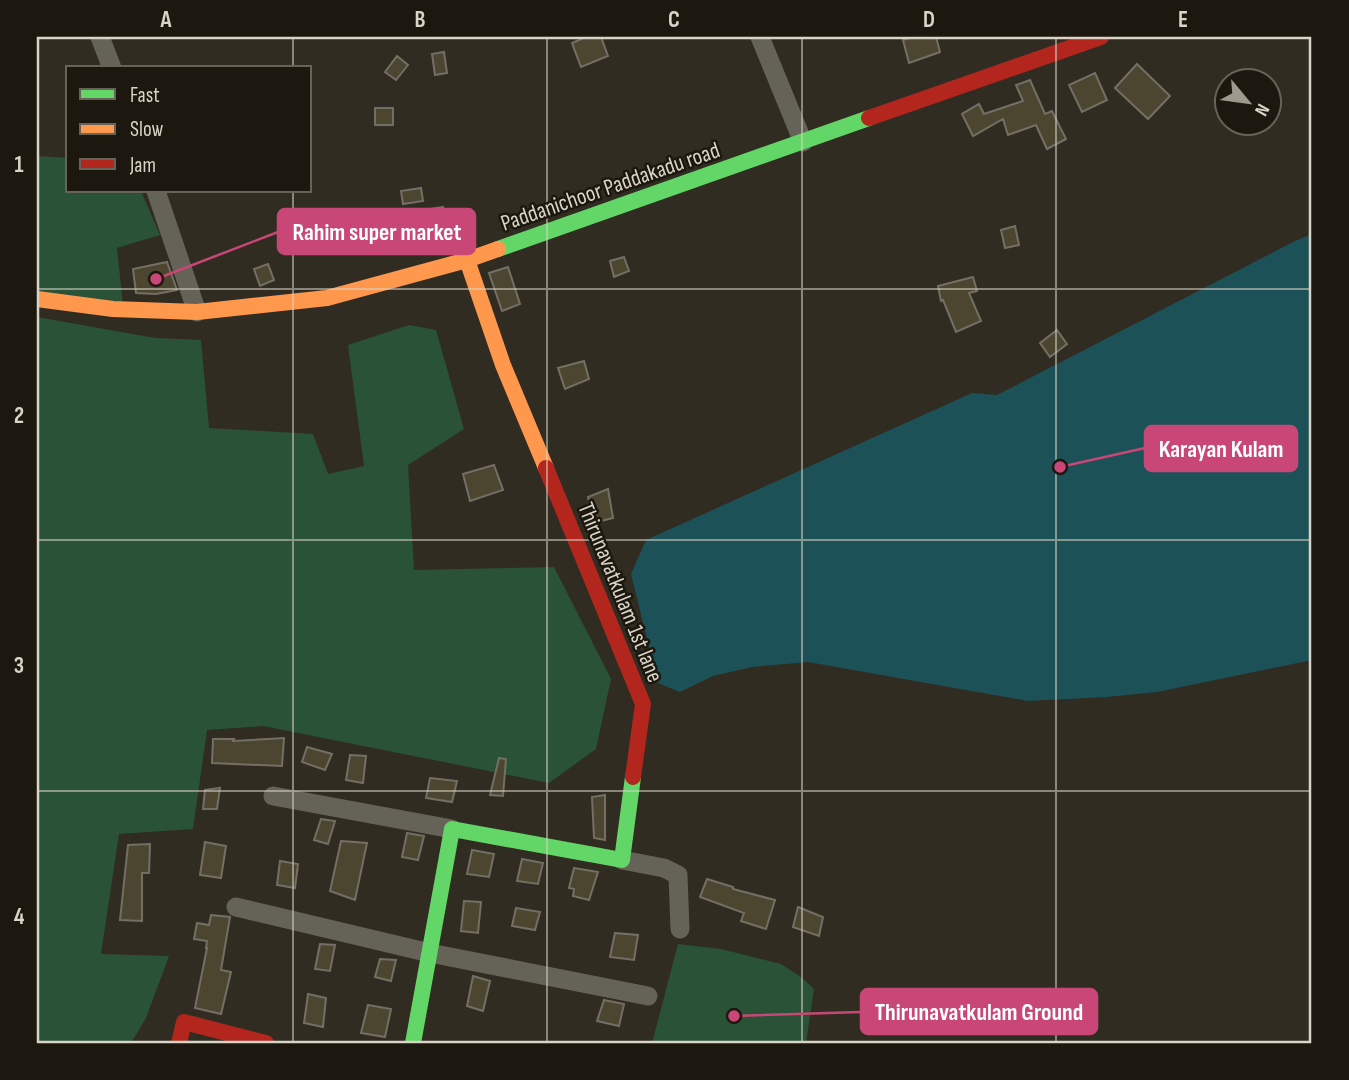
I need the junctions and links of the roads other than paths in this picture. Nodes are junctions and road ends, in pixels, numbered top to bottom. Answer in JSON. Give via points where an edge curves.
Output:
{"nodes":[{"id":1,"x":100,"y":37,"type":"edge"},
{"id":2,"x":760,"y":37,"type":"edge"},
{"id":3,"x":1101,"y":37,"type":"edge"},
{"id":4,"x":111,"y":66,"type":"edge"},
{"id":5,"x":803,"y":142,"type":"junction"},
{"id":6,"x":156,"y":192,"type":"edge"},
{"id":7,"x":467,"y":260,"type":"junction"},
{"id":8,"x":37,"y":299,"type":"edge"},
{"id":9,"x":197,"y":312,"type":"junction"},
{"id":10,"x":273,"y":796,"type":"dead end"},
{"id":11,"x":452,"y":829,"type":"junction"},
{"id":12,"x":622,"y":859,"type":"junction"},
{"id":13,"x":236,"y":907,"type":"dead end"},
{"id":14,"x":680,"y":929,"type":"dead end"},
{"id":15,"x":430,"y":953,"type":"junction"},
{"id":16,"x":648,"y":996,"type":"dead end"},
{"id":17,"x":179,"y":1043,"type":"edge"},
{"id":18,"x":266,"y":1043,"type":"edge"},
{"id":19,"x":413,"y":1043,"type":"edge"}],
"edges":[{"from":1,"to":4,"type":"street"},
{"from":2,"to":5,"type":"street"},
{"from":3,"to":5,"type":"street","name":"Paddanichoor Paddakadu road"},
{"from":5,"to":7,"type":"street","name":"Paddanichoor Paddakadu road"},
{"from":6,"to":9,"type":"street"},
{"from":7,"to":9,"type":"street","name":"Paddanichoor Paddakadu road","via":[[327,298]]},
{"from":7,"to":12,"type":"street","name":"Thirunavatkulam 1st lane","via":[[503,365],[643,704]]},
{"from":8,"to":9,"type":"street","name":"Paddanichoor Paddakadu road","via":[[113,309]]},
{"from":10,"to":11,"type":"street"},
{"from":11,"to":12,"type":"street"},
{"from":11,"to":15,"type":"street"},
{"from":12,"to":14,"type":"street","via":[[678,874]]},
{"from":13,"to":15,"type":"street"},
{"from":15,"to":16,"type":"street"},
{"from":15,"to":19,"type":"street"},
{"from":17,"to":18,"type":"street","via":[[184,1022]]}]}
